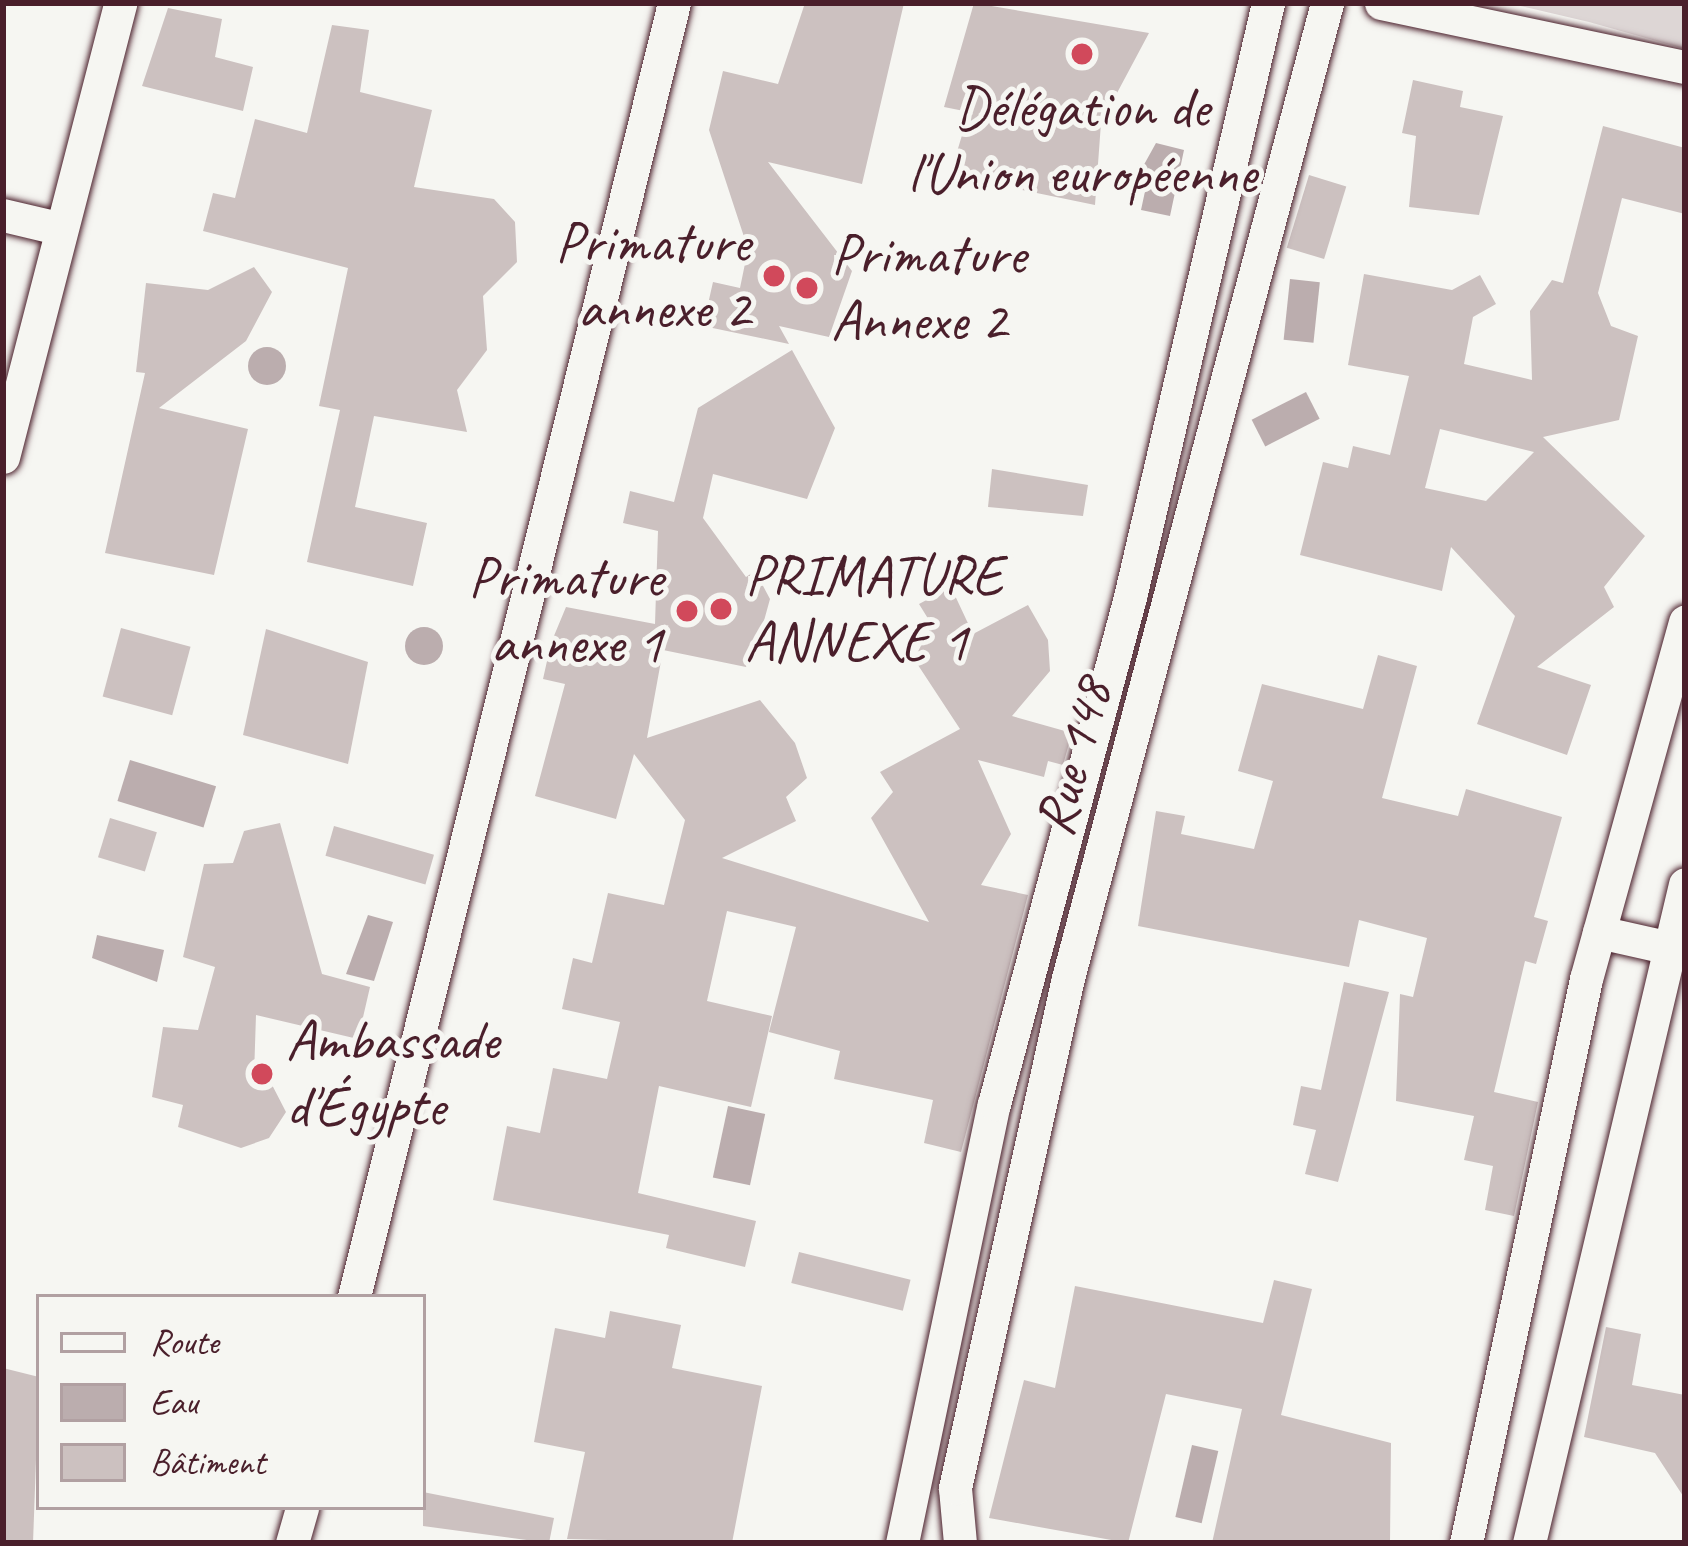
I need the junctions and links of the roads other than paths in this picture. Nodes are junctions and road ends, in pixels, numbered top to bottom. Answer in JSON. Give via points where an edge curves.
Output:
{"nodes":[{"id":1,"x":120,"y":3,"type":"edge"},
{"id":2,"x":1268,"y":3,"type":"edge"},
{"id":3,"x":1327,"y":3,"type":"edge"},
{"id":4,"x":1381,"y":3,"type":"edge"},
{"id":5,"x":669,"y":10,"type":"edge"},
{"id":6,"x":1685,"y":67,"type":"edge"},
{"id":7,"x":3,"y":215,"type":"edge"},
{"id":8,"x":58,"y":229,"type":"junction"},
{"id":9,"x":3,"y":458,"type":"edge"},
{"id":10,"x":1685,"y":621,"type":"edge"},
{"id":11,"x":1076,"y":797,"type":"junction"},
{"id":12,"x":1115,"y":806,"type":"junction"},
{"id":13,"x":1685,"y":884,"type":"edge"},
{"id":14,"x":1599,"y":932,"type":"junction"},
{"id":15,"x":1670,"y":948,"type":"junction"},
{"id":16,"x":355,"y":1294,"type":"edge"},
{"id":17,"x":301,"y":1510,"type":"edge"},
{"id":18,"x":292,"y":1543,"type":"edge"},
{"id":19,"x":902,"y":1543,"type":"edge"},
{"id":20,"x":960,"y":1543,"type":"edge"},
{"id":21,"x":1466,"y":1543,"type":"edge"},
{"id":22,"x":1529,"y":1543,"type":"edge"}],
"edges":[{"from":1,"to":8,"type":"street"},
{"from":2,"to":11,"type":"street"},
{"from":3,"to":12,"type":"street","name":"Rue 148"},
{"from":4,"to":6,"type":"street"},
{"from":5,"to":16,"type":"street"},
{"from":7,"to":8,"type":"street"},
{"from":8,"to":9,"type":"street"},
{"from":10,"to":14,"type":"street"},
{"from":11,"to":12,"type":"street"},
{"from":11,"to":19,"type":"street","via":[[994,1104]]},
{"from":12,"to":20,"type":"street","name":"Rue 148","via":[[955,1488]]},
{"from":13,"to":15,"type":"street"},
{"from":14,"to":15,"type":"street"},
{"from":14,"to":21,"type":"street"},
{"from":15,"to":22,"type":"street"},
{"from":17,"to":18,"type":"street"}]}
